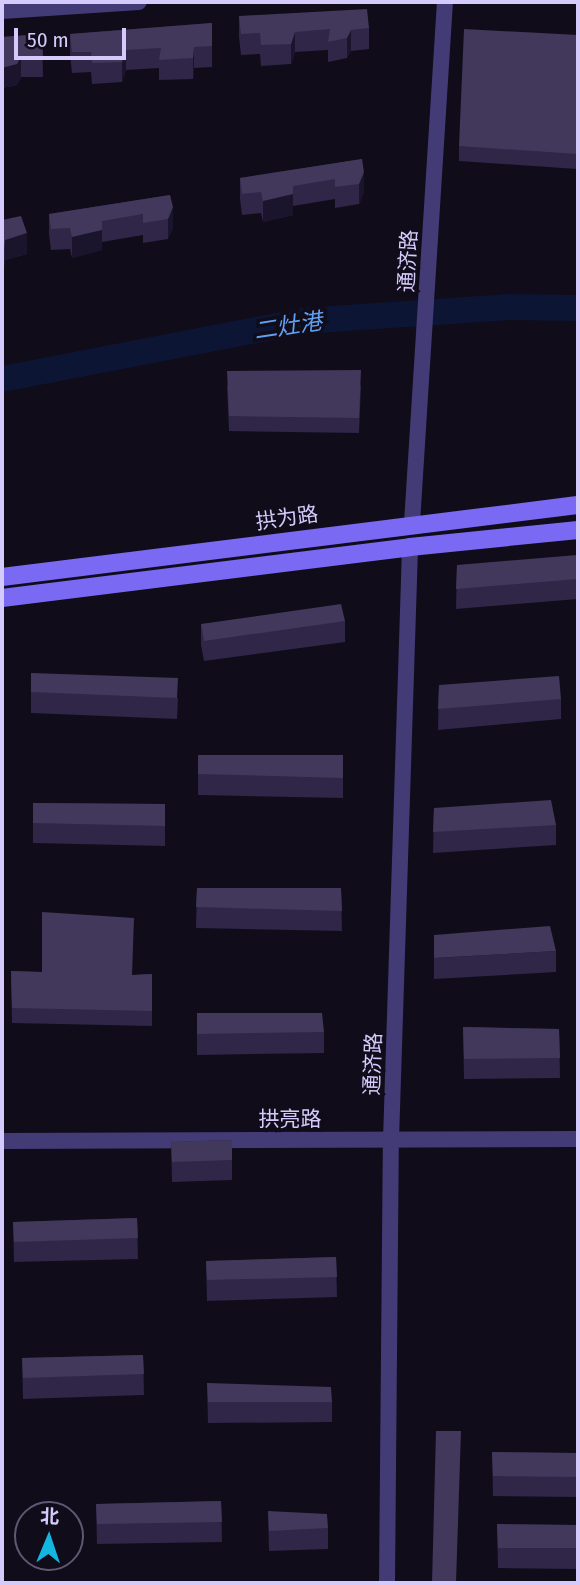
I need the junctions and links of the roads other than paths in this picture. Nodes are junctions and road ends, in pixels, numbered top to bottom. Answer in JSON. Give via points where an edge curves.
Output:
{"nodes":[{"id":1,"x":139,"y":2,"type":"edge"},
{"id":2,"x":445,"y":2,"type":"edge"},
{"id":3,"x":2,"y":11,"type":"edge"},
{"id":4,"x":578,"y":505,"type":"edge"},
{"id":5,"x":412,"y":523,"type":"junction"},
{"id":6,"x":578,"y":530,"type":"edge"},
{"id":7,"x":410,"y":547,"type":"junction"},
{"id":8,"x":2,"y":577,"type":"edge"},
{"id":9,"x":2,"y":598,"type":"edge"},
{"id":10,"x":578,"y":1139,"type":"edge"},
{"id":11,"x":391,"y":1140,"type":"junction"},
{"id":12,"x":2,"y":1141,"type":"edge"},
{"id":13,"x":387,"y":1583,"type":"edge"}],
"edges":[{"from":1,"to":3,"type":"street"},
{"from":2,"to":5,"type":"street","name":"通济路"},
{"from":4,"to":5,"type":"main road","name":"拱为路"},
{"from":5,"to":8,"type":"main road","name":"拱为路"},
{"from":6,"to":7,"type":"main road","name":"拱为路"},
{"from":7,"to":9,"type":"main road","name":"拱为路"},
{"from":7,"to":11,"type":"street","name":"通济路"},
{"from":10,"to":11,"type":"street","name":"拱亮路"},
{"from":11,"to":12,"type":"street","name":"拱亮路"},
{"from":11,"to":13,"type":"street","name":"通济路"}]}
